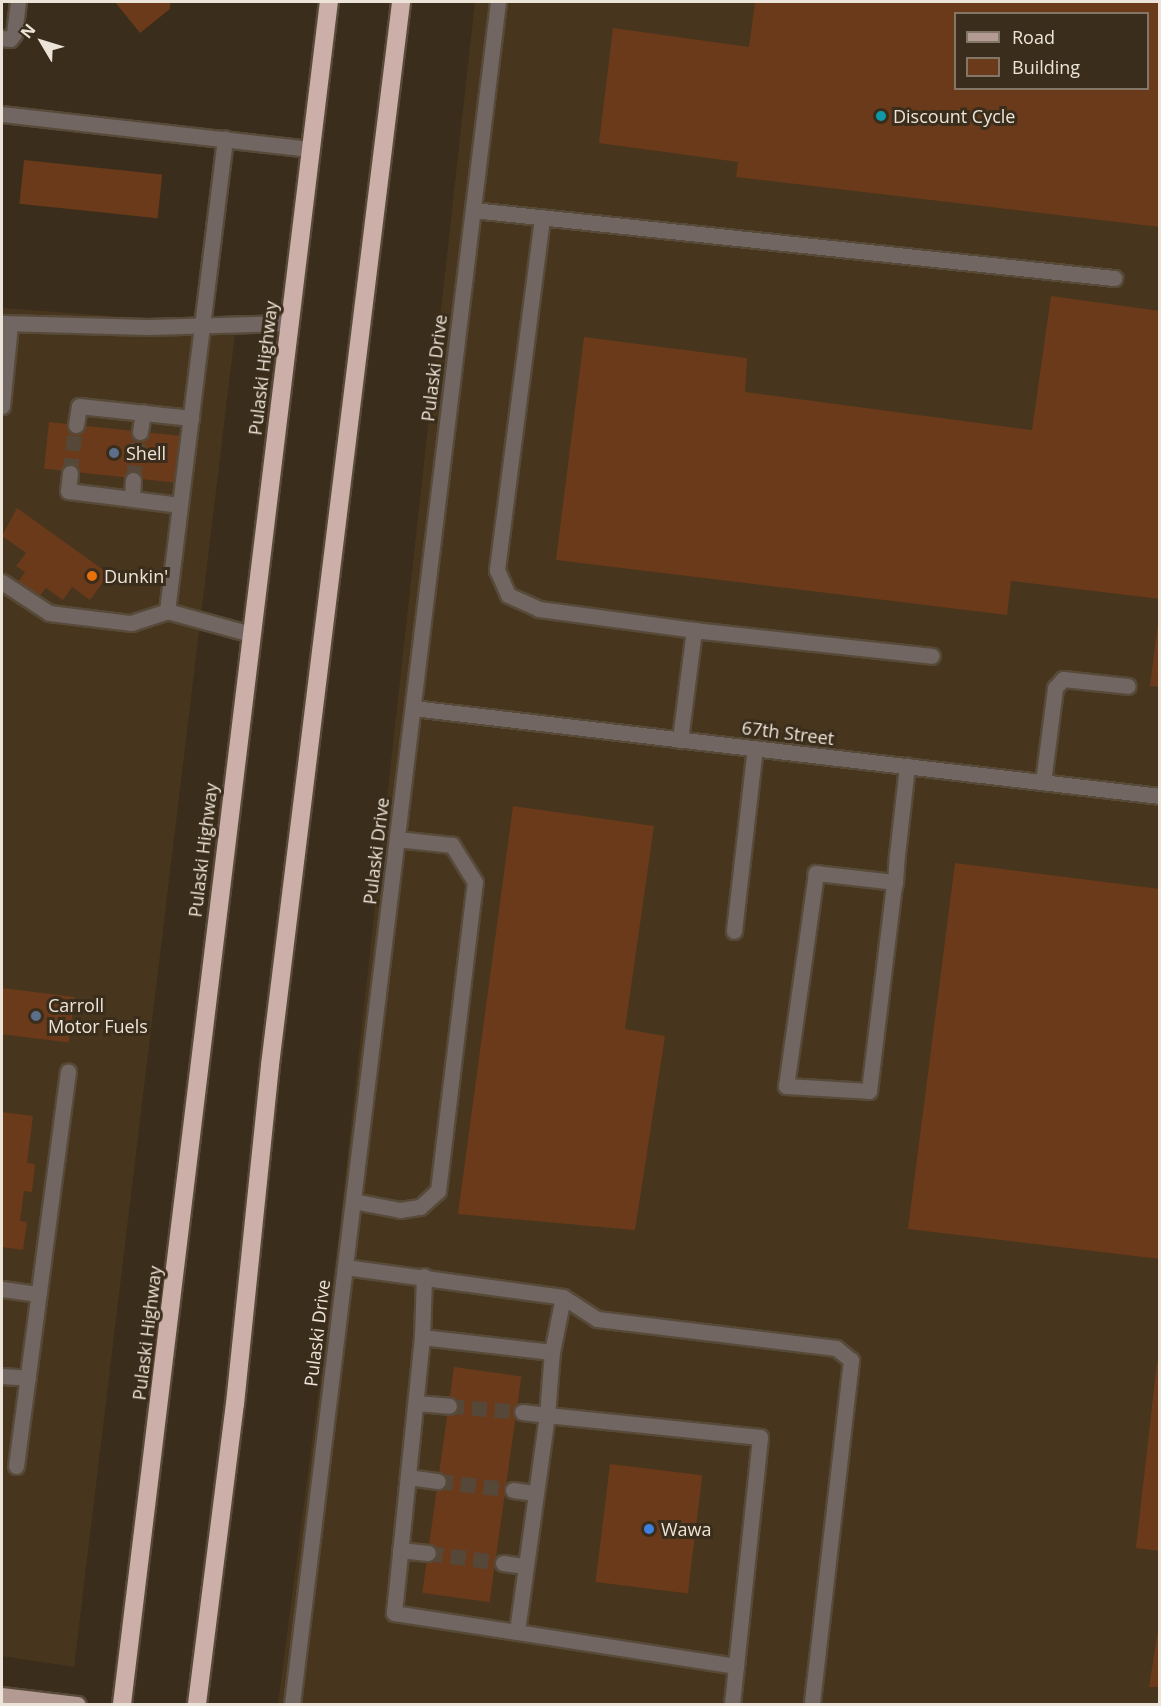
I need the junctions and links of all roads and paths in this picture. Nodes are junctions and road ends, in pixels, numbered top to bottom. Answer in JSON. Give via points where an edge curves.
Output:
{"nodes":[{"id":1,"x":18,"y":2,"type":"edge"},
{"id":2,"x":329,"y":2,"type":"edge"},
{"id":3,"x":401,"y":2,"type":"edge"},
{"id":4,"x":498,"y":2,"type":"edge"},
{"id":5,"x":2,"y":38,"type":"edge"},
{"id":6,"x":2,"y":114,"type":"edge"},
{"id":7,"x":225,"y":139,"type":"junction"},
{"id":8,"x":311,"y":148,"type":"junction"},
{"id":9,"x":473,"y":210,"type":"junction"},
{"id":10,"x":542,"y":218,"type":"junction"},
{"id":11,"x":1114,"y":278,"type":"dead end"},
{"id":12,"x":290,"y":323,"type":"junction"},
{"id":13,"x":6,"y":324,"type":"edge"},
{"id":14,"x":202,"y":327,"type":"junction"},
{"id":15,"x":2,"y":406,"type":"edge"},
{"id":16,"x":143,"y":412,"type":"junction"},
{"id":17,"x":191,"y":418,"type":"junction"},
{"id":18,"x":76,"y":425,"type":"tunnel mouth"},
{"id":19,"x":140,"y":432,"type":"tunnel mouth"},
{"id":20,"x":70,"y":473,"type":"tunnel mouth"},
{"id":21,"x":133,"y":480,"type":"tunnel mouth"},
{"id":22,"x":132,"y":499,"type":"junction"},
{"id":23,"x":180,"y":505,"type":"junction"},
{"id":24,"x":2,"y":582,"type":"edge"},
{"id":25,"x":167,"y":611,"type":"junction"},
{"id":26,"x":694,"y":630,"type":"junction"},
{"id":27,"x":251,"y":634,"type":"junction"},
{"id":28,"x":932,"y":656,"type":"dead end"},
{"id":29,"x":1128,"y":686,"type":"dead end"},
{"id":30,"x":413,"y":708,"type":"junction"},
{"id":31,"x":680,"y":740,"type":"junction"},
{"id":32,"x":755,"y":748,"type":"junction"},
{"id":33,"x":907,"y":766,"type":"junction"},
{"id":34,"x":1043,"y":782,"type":"junction"},
{"id":35,"x":1160,"y":796,"type":"edge"},
{"id":36,"x":397,"y":839,"type":"junction"},
{"id":37,"x":895,"y":882,"type":"junction"},
{"id":38,"x":734,"y":931,"type":"dead end"},
{"id":39,"x":68,"y":1071,"type":"dead end"},
{"id":40,"x":353,"y":1201,"type":"junction"},
{"id":41,"x":345,"y":1267,"type":"junction"},
{"id":42,"x":424,"y":1276,"type":"junction"},
{"id":43,"x":2,"y":1289,"type":"edge"},
{"id":44,"x":39,"y":1294,"type":"junction"},
{"id":45,"x":563,"y":1297,"type":"junction"},
{"id":46,"x":422,"y":1336,"type":"junction"},
{"id":47,"x":552,"y":1352,"type":"junction"},
{"id":48,"x":2,"y":1376,"type":"edge"},
{"id":49,"x":28,"y":1378,"type":"junction"},
{"id":50,"x":417,"y":1403,"type":"junction"},
{"id":51,"x":449,"y":1406,"type":"tunnel mouth"},
{"id":52,"x":522,"y":1413,"type":"tunnel mouth"},
{"id":53,"x":547,"y":1415,"type":"junction"},
{"id":54,"x":16,"y":1466,"type":"dead end"},
{"id":55,"x":408,"y":1477,"type":"junction"},
{"id":56,"x":438,"y":1481,"type":"tunnel mouth"},
{"id":57,"x":513,"y":1490,"type":"tunnel mouth"},
{"id":58,"x":535,"y":1493,"type":"junction"},
{"id":59,"x":400,"y":1550,"type":"junction"},
{"id":60,"x":428,"y":1553,"type":"tunnel mouth"},
{"id":61,"x":502,"y":1563,"type":"tunnel mouth"},
{"id":62,"x":525,"y":1566,"type":"junction"},
{"id":63,"x":517,"y":1631,"type":"junction"},
{"id":64,"x":736,"y":1666,"type":"junction"},
{"id":65,"x":2,"y":1695,"type":"edge"},
{"id":66,"x":77,"y":1704,"type":"edge"},
{"id":67,"x":122,"y":1704,"type":"edge"},
{"id":68,"x":197,"y":1704,"type":"edge"},
{"id":69,"x":292,"y":1704,"type":"edge"},
{"id":70,"x":732,"y":1704,"type":"edge"},
{"id":71,"x":812,"y":1704,"type":"edge"}],
"edges":[{"from":1,"to":5,"type":"street","via":[[14,34],[10,39]]},
{"from":2,"to":8,"type":"highway","name":"Pulaski Highway"},
{"from":3,"to":68,"type":"highway","via":[[270,1065],[235,1404]]},
{"from":4,"to":9,"type":"street","name":"Pulaski Drive"},
{"from":6,"to":7,"type":"street"},
{"from":7,"to":8,"type":"street"},
{"from":7,"to":14,"type":"street"},
{"from":8,"to":12,"type":"highway","name":"Pulaski Highway"},
{"from":9,"to":10,"type":"street"},
{"from":9,"to":30,"type":"street","name":"Pulaski Drive"},
{"from":10,"to":11,"type":"street"},
{"from":10,"to":26,"type":"street","via":[[497,570],[508,595],[539,609]]},
{"from":12,"to":14,"type":"street"},
{"from":12,"to":27,"type":"highway","name":"Pulaski Highway"},
{"from":13,"to":14,"type":"street"},
{"from":13,"to":15,"type":"street"},
{"from":14,"to":17,"type":"street"},
{"from":16,"to":17,"type":"street"},
{"from":16,"to":18,"type":"street","via":[[79,406]]},
{"from":16,"to":19,"type":"street"},
{"from":17,"to":23,"type":"street"},
{"from":20,"to":22,"type":"street","via":[[68,491]]},
{"from":21,"to":22,"type":"street"},
{"from":22,"to":23,"type":"street"},
{"from":23,"to":25,"type":"street"},
{"from":24,"to":25,"type":"street","via":[[50,613],[131,622]]},
{"from":25,"to":27,"type":"street"},
{"from":26,"to":28,"type":"street"},
{"from":26,"to":31,"type":"street"},
{"from":27,"to":67,"type":"highway","name":"Pulaski Highway"},
{"from":29,"to":34,"type":"street","via":[[1063,679],[1055,688]]},
{"from":30,"to":31,"type":"street","name":"67th Street"},
{"from":30,"to":36,"type":"street","name":"Pulaski Drive"},
{"from":31,"to":32,"type":"street","name":"67th Street"},
{"from":32,"to":33,"type":"street","name":"67th Street"},
{"from":32,"to":38,"type":"street"},
{"from":33,"to":34,"type":"street","name":"67th Street"},
{"from":33,"to":37,"type":"street"},
{"from":34,"to":35,"type":"street","name":"67th Street"},
{"from":36,"to":40,"type":"street","name":"Pulaski Drive"},
{"from":36,"to":40,"type":"street","via":[[452,845],[475,882],[440,1179],[438,1191],[420,1207],[400,1210]]},
{"from":37,"to":37,"type":"street","via":[[816,873],[786,1086],[869,1092]]},
{"from":39,"to":44,"type":"street"},
{"from":40,"to":41,"type":"street","name":"Pulaski Drive"},
{"from":41,"to":42,"type":"street"},
{"from":41,"to":69,"type":"street","name":"Pulaski Drive"},
{"from":42,"to":45,"type":"street"},
{"from":42,"to":46,"type":"street"},
{"from":43,"to":44,"type":"street"},
{"from":44,"to":49,"type":"street"},
{"from":45,"to":47,"type":"street"},
{"from":45,"to":71,"type":"street","via":[[597,1319],[836,1348],[851,1360]]},
{"from":46,"to":47,"type":"street"},
{"from":46,"to":50,"type":"street"},
{"from":47,"to":53,"type":"street"},
{"from":48,"to":49,"type":"street"},
{"from":49,"to":54,"type":"street"},
{"from":50,"to":51,"type":"street"},
{"from":50,"to":55,"type":"street"},
{"from":52,"to":53,"type":"street"},
{"from":53,"to":58,"type":"street"},
{"from":53,"to":64,"type":"street","via":[[760,1437]]},
{"from":55,"to":56,"type":"street"},
{"from":55,"to":59,"type":"street"},
{"from":57,"to":58,"type":"street"},
{"from":58,"to":62,"type":"street"},
{"from":59,"to":60,"type":"street"},
{"from":59,"to":63,"type":"street","via":[[394,1613]]},
{"from":61,"to":62,"type":"street"},
{"from":62,"to":63,"type":"street"},
{"from":63,"to":64,"type":"street"},
{"from":64,"to":70,"type":"street"},
{"from":65,"to":66,"type":"main road"}]}
